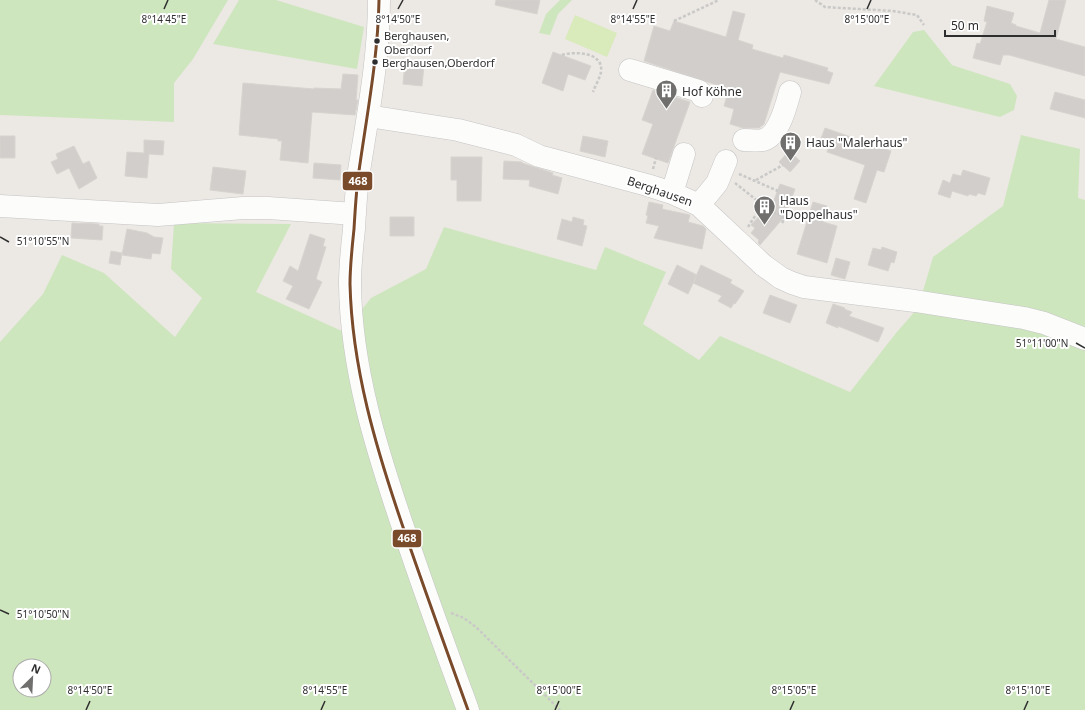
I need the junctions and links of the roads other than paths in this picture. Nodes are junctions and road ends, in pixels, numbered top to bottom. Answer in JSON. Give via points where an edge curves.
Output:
{"nodes":[{"id":1,"x":379,"y":0,"type":"edge"},
{"id":2,"x":630,"y":70,"type":"dead end"},
{"id":3,"x":790,"y":92,"type":"dead end"},
{"id":4,"x":702,"y":96,"type":"dead end"},
{"id":5,"x":368,"y":116,"type":"junction"},
{"id":6,"x":744,"y":140,"type":"dead end"},
{"id":7,"x":684,"y":154,"type":"dead end"},
{"id":8,"x":723,"y":168,"type":"road end"},
{"id":9,"x":672,"y":193,"type":"junction"},
{"id":10,"x":699,"y":205,"type":"junction"},
{"id":11,"x":0,"y":206,"type":"edge"},
{"id":12,"x":355,"y":214,"type":"junction"},
{"id":13,"x":1085,"y":339,"type":"edge"},
{"id":14,"x":468,"y":710,"type":"edge"}],
"edges":[{"from":1,"to":5,"type":"street","via":[[378,40]]},
{"from":2,"to":4,"type":"street","via":[[699,90]]},
{"from":3,"to":6,"type":"street","via":[[785,111],[774,132],[763,140]]},
{"from":5,"to":9,"type":"street","name":"Berghausen","via":[[458,130]]},
{"from":5,"to":12,"type":"street"},
{"from":7,"to":9,"type":"street"},
{"from":8,"to":10,"type":"street","via":[[717,183]]},
{"from":9,"to":10,"type":"street","name":"Berghausen"},
{"from":10,"to":13,"type":"street","name":"Berghausen","via":[[764,265],[792,283],[804,287],[1024,318]]},
{"from":11,"to":12,"type":"street","via":[[158,215],[243,208]]},
{"from":12,"to":14,"type":"street","via":[[350,284],[353,331],[375,444],[433,616]]}]}
